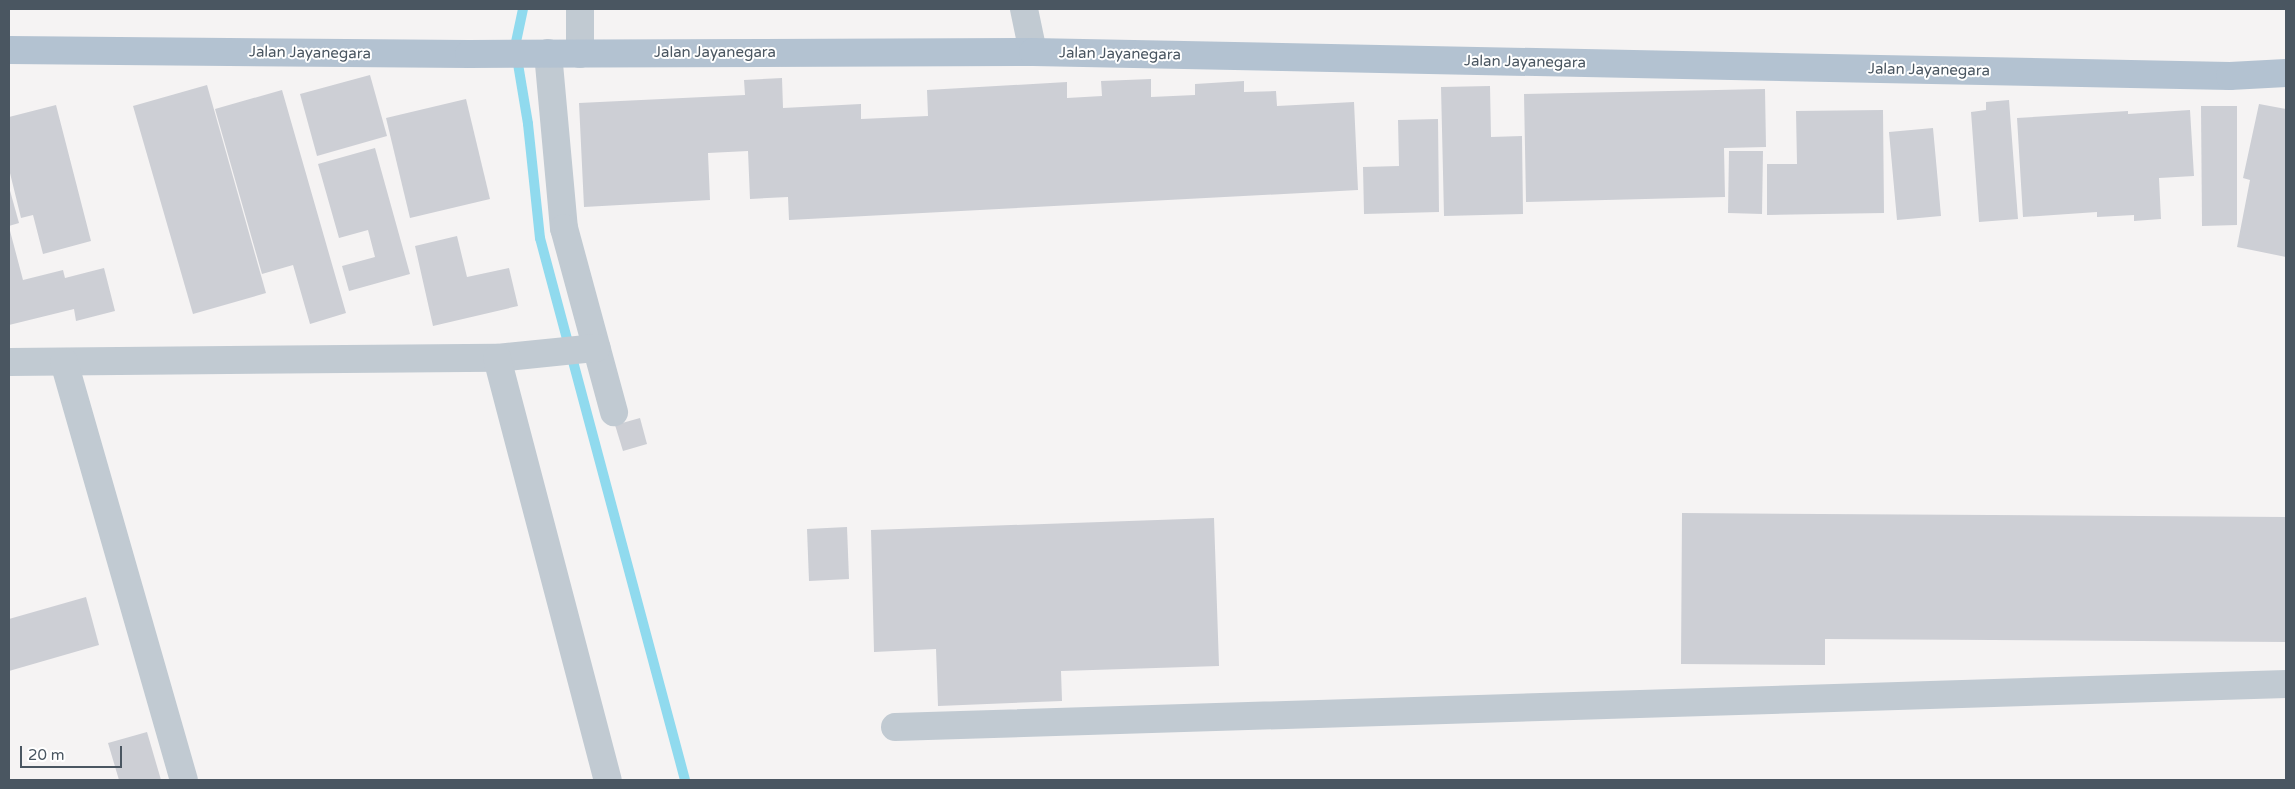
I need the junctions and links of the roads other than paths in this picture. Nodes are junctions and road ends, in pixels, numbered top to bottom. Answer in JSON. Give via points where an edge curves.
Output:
{"nodes":[{"id":1,"x":580,"y":9,"type":"edge"},
{"id":2,"x":1024,"y":9,"type":"edge"},
{"id":3,"x":9,"y":50,"type":"edge"},
{"id":4,"x":1033,"y":52,"type":"junction"},
{"id":5,"x":542,"y":54,"type":"junction"},
{"id":6,"x":580,"y":54,"type":"junction"},
{"id":7,"x":2286,"y":73,"type":"edge"},
{"id":8,"x":2230,"y":76,"type":"junction"},
{"id":9,"x":2286,"y":92,"type":"edge"},
{"id":10,"x":588,"y":349,"type":"junction"},
{"id":11,"x":509,"y":357,"type":"junction"},
{"id":12,"x":9,"y":362,"type":"edge"},
{"id":13,"x":64,"y":362,"type":"junction"},
{"id":14,"x":614,"y":412,"type":"dead end"},
{"id":15,"x":2286,"y":684,"type":"edge"},
{"id":16,"x":895,"y":726,"type":"dead end"},
{"id":17,"x":184,"y":780,"type":"edge"},
{"id":18,"x":608,"y":780,"type":"edge"}],
"edges":[{"from":1,"to":6,"type":"street"},
{"from":2,"to":4,"type":"street"},
{"from":3,"to":5,"type":"main road","name":"Jalan Jayanegara"},
{"from":4,"to":6,"type":"main road","name":"Jalan Jayanegara"},
{"from":4,"to":8,"type":"main road","name":"Jalan Jayanegara"},
{"from":5,"to":6,"type":"main road","name":"Jalan Jayanegara"},
{"from":5,"to":10,"type":"street","via":[[564,228]]},
{"from":7,"to":8,"type":"main road","name":"Jalan Jayanegara"},
{"from":8,"to":9,"type":"main road","name":"Jalan Jayanegara"},
{"from":10,"to":11,"type":"street"},
{"from":10,"to":14,"type":"street"},
{"from":11,"to":13,"type":"street"},
{"from":11,"to":18,"type":"street"},
{"from":12,"to":13,"type":"street"},
{"from":13,"to":17,"type":"street"},
{"from":15,"to":16,"type":"street"}]}
